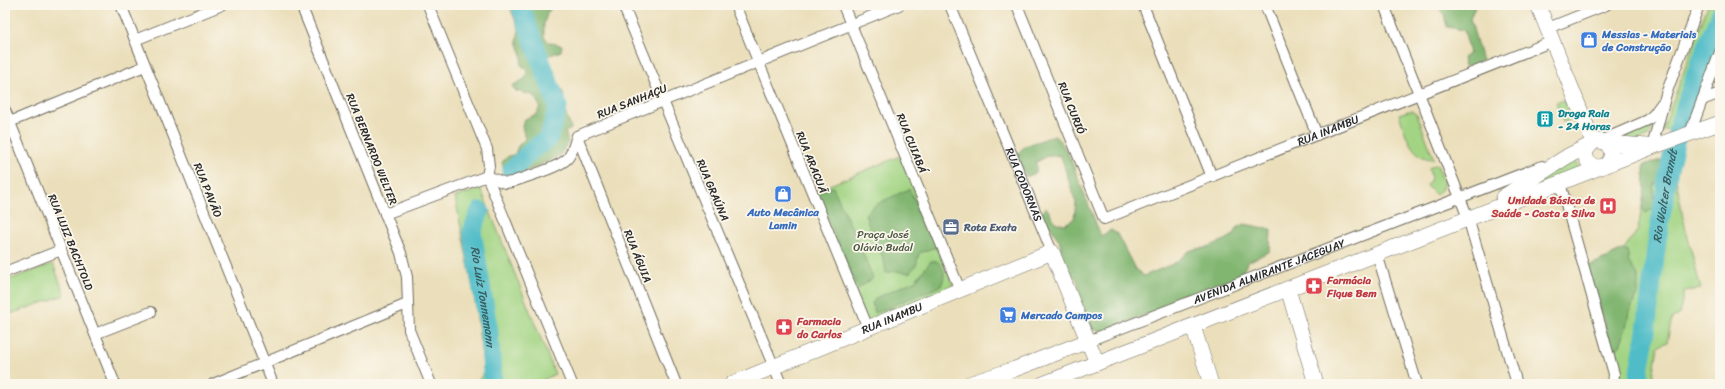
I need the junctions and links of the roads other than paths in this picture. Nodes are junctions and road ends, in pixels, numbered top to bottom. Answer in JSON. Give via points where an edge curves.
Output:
{"nodes":[{"id":1,"x":121,"y":5,"type":"edge"},
{"id":2,"x":222,"y":5,"type":"edge"},
{"id":3,"x":301,"y":5,"type":"edge"},
{"id":4,"x":428,"y":5,"type":"edge"},
{"id":5,"x":623,"y":5,"type":"edge"},
{"id":6,"x":735,"y":5,"type":"edge"},
{"id":7,"x":843,"y":5,"type":"edge"},
{"id":8,"x":899,"y":5,"type":"edge"},
{"id":9,"x":950,"y":5,"type":"edge"},
{"id":10,"x":1017,"y":5,"type":"edge"},
{"id":11,"x":1142,"y":5,"type":"edge"},
{"id":12,"x":1265,"y":5,"type":"edge"},
{"id":13,"x":1384,"y":5,"type":"edge"},
{"id":14,"x":1538,"y":5,"type":"edge"},
{"id":15,"x":1606,"y":5,"type":"edge"},
{"id":16,"x":1699,"y":5,"type":"edge"},
{"id":17,"x":851,"y":25,"type":"junction"},
{"id":18,"x":1550,"y":35,"type":"junction"},
{"id":19,"x":135,"y":40,"type":"junction"},
{"id":20,"x":1720,"y":52,"type":"edge"},
{"id":21,"x":758,"y":62,"type":"junction"},
{"id":22,"x":145,"y":66,"type":"junction"},
{"id":23,"x":1720,"y":93,"type":"edge"},
{"id":24,"x":1419,"y":94,"type":"junction"},
{"id":25,"x":1666,"y":94,"type":"junction"},
{"id":26,"x":1702,"y":100,"type":"junction"},
{"id":27,"x":663,"y":101,"type":"junction"},
{"id":28,"x":5,"y":110,"type":"edge"},
{"id":29,"x":8,"y":123,"type":"edge"},
{"id":30,"x":1720,"y":123,"type":"edge"},
{"id":31,"x":1317,"y":134,"type":"junction"},
{"id":32,"x":1687,"y":134,"type":"junction"},
{"id":33,"x":577,"y":136,"type":"junction"},
{"id":34,"x":1597,"y":143,"type":"junction"},
{"id":35,"x":1652,"y":147,"type":"junction"},
{"id":36,"x":1568,"y":156,"type":"junction"},
{"id":37,"x":1604,"y":166,"type":"junction"},
{"id":38,"x":487,"y":176,"type":"junction"},
{"id":39,"x":1212,"y":177,"type":"junction"},
{"id":40,"x":1560,"y":183,"type":"junction"},
{"id":41,"x":1460,"y":198,"type":"junction"},
{"id":42,"x":385,"y":214,"type":"junction"},
{"id":43,"x":1468,"y":218,"type":"junction"},
{"id":44,"x":1104,"y":219,"type":"joint"},
{"id":45,"x":61,"y":250,"type":"junction"},
{"id":46,"x":1052,"y":252,"type":"junction"},
{"id":47,"x":1377,"y":254,"type":"junction"},
{"id":48,"x":5,"y":272,"type":"edge"},
{"id":49,"x":1288,"y":289,"type":"junction"},
{"id":50,"x":960,"y":290,"type":"junction"},
{"id":51,"x":407,"y":304,"type":"junction"},
{"id":52,"x":151,"y":312,"type":"dead end"},
{"id":53,"x":1194,"y":326,"type":"junction"},
{"id":54,"x":868,"y":328,"type":"junction"},
{"id":55,"x":95,"y":334,"type":"junction"},
{"id":56,"x":1088,"y":341,"type":"junction"},
{"id":57,"x":265,"y":363,"type":"junction"},
{"id":58,"x":1098,"y":363,"type":"junction"},
{"id":59,"x":774,"y":366,"type":"junction"},
{"id":60,"x":115,"y":384,"type":"edge"},
{"id":61,"x":213,"y":384,"type":"edge"},
{"id":62,"x":273,"y":384,"type":"edge"},
{"id":63,"x":431,"y":384,"type":"edge"},
{"id":64,"x":572,"y":384,"type":"edge"},
{"id":65,"x":676,"y":384,"type":"edge"},
{"id":66,"x":732,"y":384,"type":"edge"},
{"id":67,"x":782,"y":384,"type":"edge"},
{"id":68,"x":969,"y":384,"type":"edge"},
{"id":69,"x":1043,"y":384,"type":"edge"},
{"id":70,"x":1211,"y":384,"type":"edge"},
{"id":71,"x":1316,"y":384,"type":"edge"},
{"id":72,"x":1417,"y":384,"type":"edge"},
{"id":73,"x":1517,"y":384,"type":"edge"},
{"id":74,"x":1613,"y":384,"type":"edge"}],
"edges":[{"from":1,"to":19,"type":"street","name":"RUA PAVÃO"},
{"from":2,"to":19,"type":"street"},
{"from":3,"to":42,"type":"street","name":"RUA BERNARDO WELTER"},
{"from":4,"to":38,"type":"street","via":[[487,149]]},
{"from":5,"to":27,"type":"street","name":"RUA GRAÚNA"},
{"from":6,"to":21,"type":"street","name":"RUA ARACUÃ"},
{"from":7,"to":17,"type":"street","name":"RUA CUIABÁ"},
{"from":8,"to":17,"type":"street","name":"RUA SANHAÇU"},
{"from":9,"to":46,"type":"street","name":"RUA CODORNAS"},
{"from":10,"to":44,"type":"street","name":"RUA CURIÓ"},
{"from":11,"to":39,"type":"street"},
{"from":12,"to":31,"type":"street"},
{"from":13,"to":24,"type":"street"},
{"from":14,"to":18,"type":"main road"},
{"from":15,"to":18,"type":"street","name":"RUA INAMBU"},
{"from":16,"to":25,"type":"street"},
{"from":17,"to":21,"type":"street","name":"RUA SANHAÇU"},
{"from":17,"to":50,"type":"street","name":"RUA CUIABÁ"},
{"from":18,"to":24,"type":"street","name":"RUA INAMBU"},
{"from":18,"to":34,"type":"main road"},
{"from":19,"to":22,"type":"street","name":"RUA PAVÃO"},
{"from":20,"to":26,"type":"street"},
{"from":21,"to":27,"type":"street","name":"RUA SANHAÇU"},
{"from":21,"to":54,"type":"street","name":"RUA ARACUÃ"},
{"from":22,"to":29,"type":"street"},
{"from":22,"to":57,"type":"street","name":"RUA PAVÃO"},
{"from":23,"to":26,"type":"street"},
{"from":24,"to":31,"type":"street","name":"RUA INAMBU"},
{"from":24,"to":41,"type":"street"},
{"from":25,"to":34,"type":"street","name":"AVENIDA ALMIRANTE JACEGUAY","via":[[1657,111],[1648,120]]},
{"from":25,"to":35,"type":"street"},
{"from":26,"to":32,"type":"street"},
{"from":27,"to":33,"type":"street","name":"RUA SANHAÇU"},
{"from":27,"to":59,"type":"street","name":"RUA GRAÚNA"},
{"from":28,"to":29,"type":"street","name":"RUA LUIZ BACHTOLD"},
{"from":29,"to":45,"type":"street","name":"RUA LUIZ BACHTOLD"},
{"from":30,"to":32,"type":"main road","name":"AVENIDA ALMIRANTE JACEGUAY"},
{"from":31,"to":39,"type":"street","name":"RUA INAMBU"},
{"from":32,"to":35,"type":"main road","name":"AVENIDA ALMIRANTE JACEGUAY"},
{"from":33,"to":38,"type":"street","via":[[567,159],[558,164],[512,182],[505,183]]},
{"from":33,"to":65,"type":"street","name":"RUA ÁGUIA"},
{"from":34,"to":35,"type":"main road"},
{"from":34,"to":36,"type":"main road","name":"AVENIDA ALMIRANTE JACEGUAY"},
{"from":34,"to":37,"type":"main road","via":[[1611,149],[1610,161]]},
{"from":34,"to":37,"type":"main road","via":[[1585,154],[1588,162],[1595,167]]},
{"from":35,"to":37,"type":"main road","name":"AVENIDA ALMIRANTE JACEGUAY"},
{"from":36,"to":41,"type":"street","name":"AVENIDA ALMIRANTE JACEGUAY"},
{"from":36,"to":43,"type":"main road","name":"AVENIDA ALMIRANTE JACEGUAY"},
{"from":37,"to":40,"type":"main road","name":"AVENIDA ALMIRANTE JACEGUAY"},
{"from":38,"to":42,"type":"street"},
{"from":38,"to":64,"type":"street"},
{"from":39,"to":44,"type":"street","name":"RUA INAMBU"},
{"from":40,"to":43,"type":"main road","name":"AVENIDA ALMIRANTE JACEGUAY"},
{"from":40,"to":74,"type":"street","via":[[1614,374]]},
{"from":41,"to":43,"type":"street"},
{"from":41,"to":56,"type":"street","name":"AVENIDA ALMIRANTE JACEGUAY"},
{"from":42,"to":51,"type":"street","name":"RUA BERNARDO WELTER","via":[[405,266]]},
{"from":43,"to":47,"type":"main road","name":"AVENIDA ALMIRANTE JACEGUAY"},
{"from":43,"to":73,"type":"street"},
{"from":45,"to":48,"type":"street"},
{"from":45,"to":55,"type":"street","name":"RUA LUIZ BACHTOLD"},
{"from":46,"to":50,"type":"main road","name":"RUA INAMBU"},
{"from":46,"to":56,"type":"main road","name":"RUA CODORNAS"},
{"from":47,"to":49,"type":"main road","name":"AVENIDA ALMIRANTE JACEGUAY"},
{"from":47,"to":72,"type":"street"},
{"from":49,"to":53,"type":"main road","name":"AVENIDA ALMIRANTE JACEGUAY"},
{"from":49,"to":71,"type":"main road"},
{"from":50,"to":54,"type":"main road","name":"RUA INAMBU"},
{"from":51,"to":57,"type":"street"},
{"from":51,"to":63,"type":"street","name":"RUA BERNARDO WELTER","via":[[412,341]]},
{"from":52,"to":55,"type":"street"},
{"from":53,"to":58,"type":"main road","name":"AVENIDA ALMIRANTE JACEGUAY"},
{"from":53,"to":70,"type":"main road"},
{"from":54,"to":59,"type":"main road","name":"RUA INAMBU"},
{"from":55,"to":60,"type":"street","name":"RUA LUIZ BACHTOLD"},
{"from":56,"to":58,"type":"main road","name":"RUA CODORNAS"},
{"from":56,"to":68,"type":"main road","name":"AVENIDA ALMIRANTE JACEGUAY","via":[[1016,370]]},
{"from":57,"to":61,"type":"street"},
{"from":57,"to":62,"type":"street","name":"RUA PAVÃO"},
{"from":58,"to":69,"type":"main road","name":"AVENIDA ALMIRANTE JACEGUAY"},
{"from":59,"to":66,"type":"main road","name":"RUA INAMBU"},
{"from":59,"to":67,"type":"street","name":"RUA GRAÚNA"}]}
